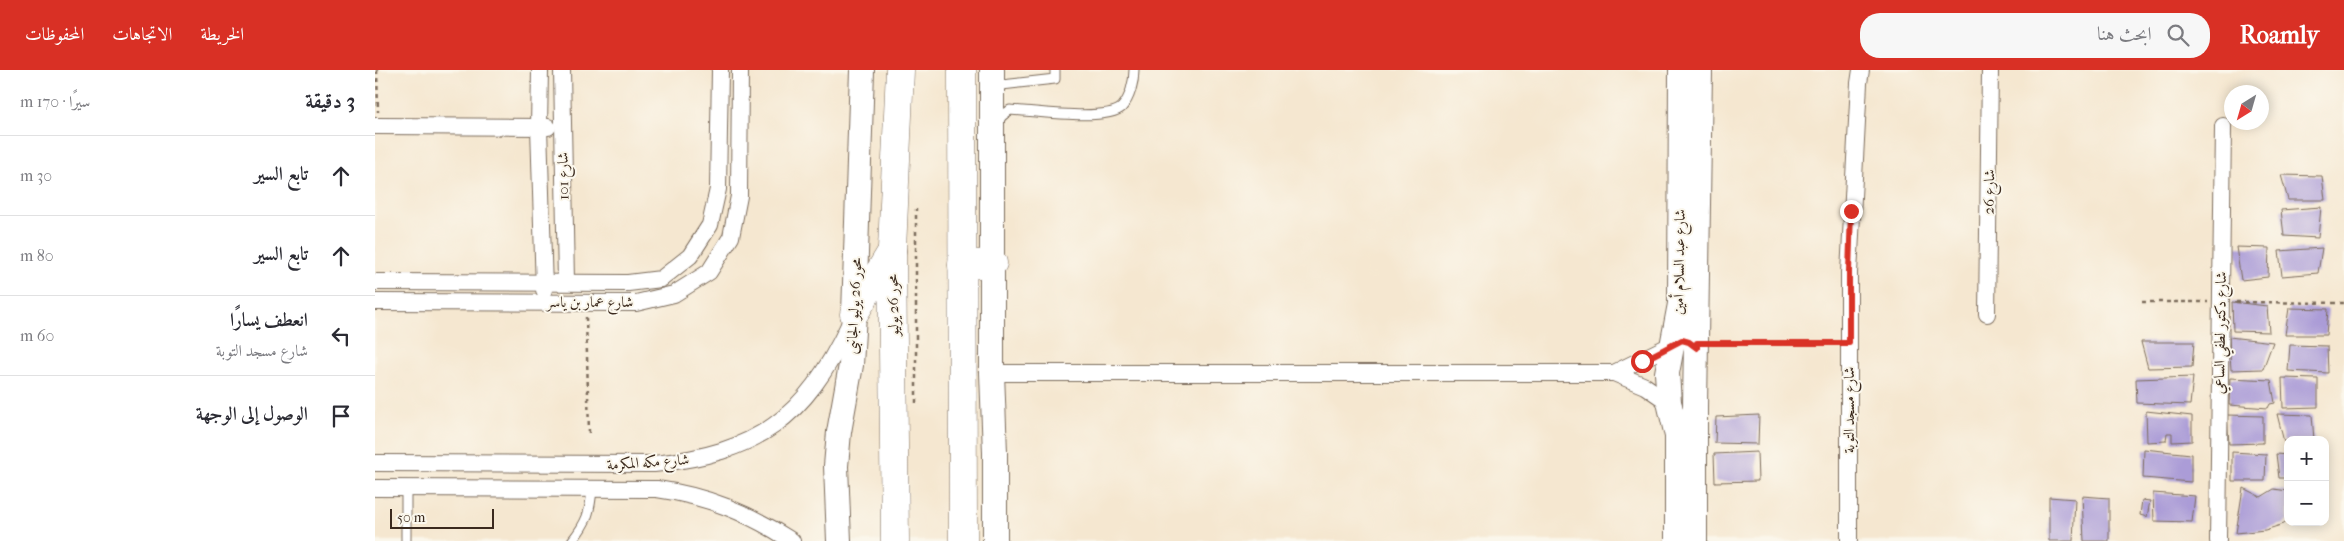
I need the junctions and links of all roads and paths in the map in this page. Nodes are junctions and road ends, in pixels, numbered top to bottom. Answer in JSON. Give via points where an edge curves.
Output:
{"nodes":[{"id":1,"x":377,"y":70,"type":"edge"},
{"id":2,"x":540,"y":70,"type":"edge"},
{"id":3,"x":562,"y":70,"type":"edge"},
{"id":4,"x":720,"y":70,"type":"edge"},
{"id":5,"x":740,"y":70,"type":"edge"},
{"id":6,"x":862,"y":70,"type":"edge"},
{"id":7,"x":900,"y":70,"type":"edge"},
{"id":8,"x":961,"y":70,"type":"edge"},
{"id":9,"x":1055,"y":70,"type":"edge"},
{"id":10,"x":1134,"y":70,"type":"edge"},
{"id":11,"x":1681,"y":70,"type":"edge"},
{"id":12,"x":1700,"y":70,"type":"edge"},
{"id":13,"x":1861,"y":70,"type":"edge"},
{"id":14,"x":1990,"y":70,"type":"edge"},
{"id":15,"x":992,"y":78,"type":"edge"},
{"id":16,"x":377,"y":126,"type":"edge"},
{"id":17,"x":2223,"y":126,"type":"dead end"},
{"id":18,"x":539,"y":127,"type":"junction"},
{"id":19,"x":562,"y":127,"type":"junction"},
{"id":20,"x":993,"y":130,"type":"junction"},
{"id":21,"x":718,"y":161,"type":"junction"},
{"id":22,"x":739,"y":161,"type":"junction"},
{"id":23,"x":916,"y":207,"type":"dead end"},
{"id":24,"x":892,"y":249,"type":"junction"},
{"id":25,"x":993,"y":263,"type":"junction"},
{"id":26,"x":962,"y":265,"type":"junction"},
{"id":27,"x":543,"y":281,"type":"junction"},
{"id":28,"x":375,"y":282,"type":"edge"},
{"id":29,"x":566,"y":282,"type":"junction"},
{"id":30,"x":375,"y":302,"type":"edge"},
{"id":31,"x":544,"y":302,"type":"junction"},
{"id":32,"x":2142,"y":302,"type":"dead end"},
{"id":33,"x":2221,"y":302,"type":"junction"},
{"id":34,"x":586,"y":303,"type":"junction"},
{"id":35,"x":2344,"y":303,"type":"edge"},
{"id":36,"x":855,"y":314,"type":"junction"},
{"id":37,"x":1987,"y":314,"type":"dead end"},
{"id":38,"x":1849,"y":343,"type":"junction"},
{"id":39,"x":1672,"y":346,"type":"junction"},
{"id":40,"x":1697,"y":346,"type":"junction"},
{"id":41,"x":992,"y":372,"type":"junction"},
{"id":42,"x":1614,"y":373,"type":"junction"},
{"id":43,"x":1669,"y":402,"type":"junction"},
{"id":44,"x":916,"y":404,"type":"dead end"},
{"id":45,"x":1695,"y":408,"type":"junction"},
{"id":46,"x":589,"y":433,"type":"dead end"},
{"id":47,"x":378,"y":463,"type":"edge"},
{"id":48,"x":418,"y":463,"type":"junction"},
{"id":49,"x":492,"y":464,"type":"junction"},
{"id":50,"x":591,"y":465,"type":"junction"},
{"id":51,"x":378,"y":488,"type":"edge"},
{"id":52,"x":415,"y":488,"type":"junction"},
{"id":53,"x":493,"y":488,"type":"junction"},
{"id":54,"x":591,"y":489,"type":"junction"},
{"id":55,"x":406,"y":541,"type":"edge"},
{"id":56,"x":571,"y":541,"type":"edge"},
{"id":57,"x":792,"y":541,"type":"edge"},
{"id":58,"x":839,"y":541,"type":"edge"},
{"id":59,"x":895,"y":541,"type":"edge"},
{"id":60,"x":963,"y":541,"type":"edge"},
{"id":61,"x":995,"y":541,"type":"edge"},
{"id":62,"x":1677,"y":541,"type":"edge"},
{"id":63,"x":1695,"y":541,"type":"edge"},
{"id":64,"x":1849,"y":541,"type":"edge"},
{"id":65,"x":2218,"y":541,"type":"edge"}],
"edges":[{"from":1,"to":16,"type":"path"},
{"from":2,"to":18,"type":"street","name":"شارع 101"},
{"from":3,"to":19,"type":"street","name":"شارع 101"},
{"from":4,"to":21,"type":"street","name":"شارع عمار بن ياسر"},
{"from":5,"to":22,"type":"street","name":"شارع عمار بن ياسر"},
{"from":6,"to":36,"type":"street","name":"محور 26 يوليو الجانبى"},
{"from":7,"to":24,"type":"highway","name":"محور 26 يوليو"},
{"from":8,"to":26,"type":"highway"},
{"from":9,"to":15,"type":"lane","via":[[1055,79]]},
{"from":10,"to":20,"type":"lane","via":[[1134,81],[1127,97],[1121,107],[1110,113],[1010,110]]},
{"from":11,"to":39,"type":"street","name":"شارع عبد السلام أمين","via":[[1680,304]]},
{"from":12,"to":40,"type":"street","name":"شارع عبد السلام أمين"},
{"from":13,"to":38,"type":"street","name":"شارع مسجد التوبة","via":[[1851,220]]},
{"from":14,"to":37,"type":"street","name":"شارع 26"},
{"from":15,"to":20,"type":"street"},
{"from":16,"to":18,"type":"street"},
{"from":17,"to":33,"type":"street","name":"شارع دكتور لطفي الساعي"},
{"from":18,"to":19,"type":"street"},
{"from":18,"to":27,"type":"street","name":"شارع 101"},
{"from":19,"to":29,"type":"street","name":"شارع 101"},
{"from":20,"to":25,"type":"street"},
{"from":21,"to":22,"type":"street"},
{"from":21,"to":29,"type":"street","name":"شارع عمار بن ياسر","via":[[718,189],[710,225],[683,262],[661,279],[628,283]]},
{"from":22,"to":34,"type":"street","name":"شارع عمار بن ياسر","via":[[739,196],[731,237],[709,272],[674,294],[636,303]]},
{"from":23,"to":44,"type":"path"},
{"from":24,"to":36,"type":"highway"},
{"from":24,"to":59,"type":"highway","name":"محور 26 يوليو"},
{"from":25,"to":26,"type":"highway"},
{"from":25,"to":41,"type":"street"},
{"from":26,"to":60,"type":"highway"},
{"from":27,"to":28,"type":"street","name":"شارع عمار بن ياسر"},
{"from":27,"to":29,"type":"street","name":"شارع عمار بن ياسر"},
{"from":27,"to":31,"type":"street","name":"شارع 101"},
{"from":30,"to":31,"type":"street","name":"شارع عمار بن ياسر"},
{"from":31,"to":34,"type":"street","name":"شارع عمار بن ياسر"},
{"from":32,"to":33,"type":"path"},
{"from":33,"to":35,"type":"path"},
{"from":33,"to":65,"type":"street","name":"شارع دكتور لطفي الساعي"},
{"from":34,"to":46,"type":"path"},
{"from":36,"to":50,"type":"street","name":"شارع مكه المكرمة","via":[[834,358],[816,384],[791,414],[760,434],[727,450],[691,460]]},
{"from":36,"to":58,"type":"street","name":"محور 26 يوليو الجانبى","via":[[836,466]]},
{"from":38,"to":40,"type":"path"},
{"from":38,"to":64,"type":"street","name":"شارع مسجد التوبة"},
{"from":39,"to":40,"type":"street","via":[[1686,341]]},
{"from":39,"to":42,"type":"street"},
{"from":39,"to":43,"type":"street","name":"شارع عبد السلام أمين","via":[[1667,373]]},
{"from":40,"to":45,"type":"street","name":"شارع عبد السلام أمين"},
{"from":41,"to":42,"type":"street"},
{"from":41,"to":61,"type":"street"},
{"from":42,"to":43,"type":"street","via":[[1645,386]]},
{"from":43,"to":45,"type":"street","via":[[1685,410]]},
{"from":43,"to":62,"type":"street","name":"شارع عبد السلام أمين","via":[[1677,436]]},
{"from":45,"to":63,"type":"street","name":"شارع عبد السلام أمين"},
{"from":47,"to":48,"type":"street","name":"شارع مكه المكرمة"},
{"from":47,"to":51,"type":"street"},
{"from":48,"to":49,"type":"street","name":"شارع مكه المكرمة"},
{"from":48,"to":52,"type":"street"},
{"from":49,"to":50,"type":"street","name":"شارع مكه المكرمة"},
{"from":49,"to":53,"type":"street"},
{"from":50,"to":54,"type":"street"},
{"from":51,"to":52,"type":"street","name":"شارع مكه المكرمة"},
{"from":52,"to":53,"type":"street","name":"شارع مكه المكرمة"},
{"from":52,"to":55,"type":"lane"},
{"from":53,"to":54,"type":"street","name":"شارع مكه المكرمة"},
{"from":54,"to":56,"type":"lane","via":[[591,509]]},
{"from":54,"to":57,"type":"street","name":"شارع مكه المكرمة","via":[[657,489],[698,496],[738,510]]}]}
